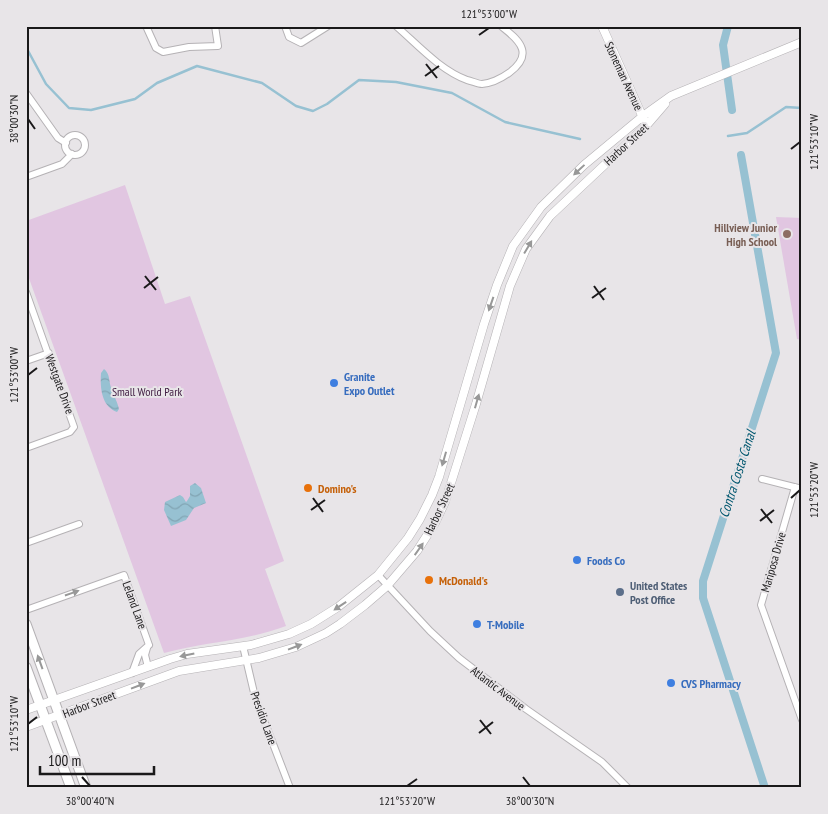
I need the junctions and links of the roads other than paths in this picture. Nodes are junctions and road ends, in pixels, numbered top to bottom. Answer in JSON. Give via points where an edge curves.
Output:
{"nodes":[{"id":1,"x":146,"y":26,"type":"edge"},
{"id":2,"x":215,"y":26,"type":"edge"},
{"id":3,"x":285,"y":26,"type":"edge"},
{"id":4,"x":328,"y":26,"type":"edge"},
{"id":5,"x":396,"y":26,"type":"edge"},
{"id":6,"x":501,"y":26,"type":"edge"},
{"id":7,"x":602,"y":26,"type":"edge"},
{"id":8,"x":802,"y":42,"type":"edge"},
{"id":9,"x":26,"y":93,"type":"edge"},
{"id":10,"x":672,"y":96,"type":"junction"},
{"id":11,"x":642,"y":116,"type":"junction"},
{"id":12,"x":646,"y":126,"type":"junction"},
{"id":13,"x":66,"y":143,"type":"junction"},
{"id":14,"x":72,"y":154,"type":"junction"},
{"id":15,"x":26,"y":177,"type":"edge"},
{"id":16,"x":26,"y":292,"type":"edge"},
{"id":17,"x":49,"y":353,"type":"junction"},
{"id":18,"x":26,"y":361,"type":"edge"},
{"id":19,"x":26,"y":448,"type":"edge"},
{"id":20,"x":439,"y":477,"type":"junction"},
{"id":21,"x":762,"y":479,"type":"dead end"},
{"id":22,"x":452,"y":481,"type":"junction"},
{"id":23,"x":798,"y":488,"type":"edge"},
{"id":24,"x":79,"y":524,"type":"dead end"},
{"id":25,"x":26,"y":543,"type":"edge"},
{"id":26,"x":378,"y":575,"type":"junction"},
{"id":27,"x":387,"y":586,"type":"junction"},
{"id":28,"x":26,"y":610,"type":"edge"},
{"id":29,"x":26,"y":624,"type":"edge"},
{"id":30,"x":149,"y":644,"type":"junction"},
{"id":31,"x":243,"y":646,"type":"junction"},
{"id":32,"x":246,"y":661,"type":"junction"},
{"id":33,"x":26,"y":666,"type":"edge"},
{"id":34,"x":148,"y":667,"type":"junction"},
{"id":35,"x":132,"y":673,"type":"junction"},
{"id":36,"x":54,"y":700,"type":"junction"},
{"id":37,"x":40,"y":705,"type":"junction"},
{"id":38,"x":26,"y":710,"type":"edge"},
{"id":39,"x":59,"y":715,"type":"junction"},
{"id":40,"x":46,"y":720,"type":"junction"},
{"id":41,"x":802,"y":720,"type":"edge"},
{"id":42,"x":26,"y":727,"type":"edge"},
{"id":43,"x":71,"y":788,"type":"edge"},
{"id":44,"x":86,"y":788,"type":"edge"},
{"id":45,"x":290,"y":788,"type":"edge"},
{"id":46,"x":628,"y":788,"type":"edge"}],
"edges":[{"from":1,"to":2,"type":"street","via":[[156,48],[163,52],[218,46]]},
{"from":3,"to":4,"type":"street","via":[[289,37],[301,43]]},
{"from":5,"to":6,"type":"street","via":[[448,71],[482,84],[512,70],[522,57],[522,48]]},
{"from":7,"to":11,"type":"street","name":"Stoneman Avenue"},
{"from":8,"to":10,"type":"street","name":"Harbor Street"},
{"from":9,"to":13,"type":"street","via":[[58,138]]},
{"from":10,"to":11,"type":"street","name":"Harbor Street"},
{"from":10,"to":12,"type":"street","name":"Harbor Street"},
{"from":11,"to":12,"type":"street","name":"Stoneman Avenue"},
{"from":11,"to":20,"type":"street","name":"Harbor Street","one_way":true,"via":[[541,206],[513,246],[484,324]]},
{"from":22,"to":12,"type":"street","name":"Harbor Street","one_way":true,"via":[[510,286],[526,249],[550,216]]},
{"from":13,"to":14,"type":"street"},
{"from":13,"to":14,"type":"street","via":[[74,136],[81,137],[84,142],[85,148],[81,153]]},
{"from":14,"to":15,"type":"street","via":[[62,164]]},
{"from":16,"to":17,"type":"street","name":"Westgate Drive"},
{"from":17,"to":18,"type":"street"},
{"from":17,"to":19,"type":"street","name":"Westgate Drive","via":[[73,428],[70,432]]},
{"from":20,"to":22,"type":"street"},
{"from":20,"to":26,"type":"street","name":"Harbor Street","via":[[415,528]]},
{"from":21,"to":23,"type":"street"},
{"from":27,"to":22,"type":"street","name":"Harbor Street","one_way":true,"via":[[425,539],[440,514]]},
{"from":23,"to":41,"type":"street","name":"Mariposa Drive","via":[[761,606]]},
{"from":24,"to":25,"type":"street"},
{"from":26,"to":27,"type":"street","name":"Atlantic Avenue"},
{"from":26,"to":31,"type":"street","name":"Harbor Street","one_way":true,"via":[[347,601],[311,624],[276,638]]},
{"from":32,"to":27,"type":"street","name":"Harbor Street","one_way":true,"via":[[287,650],[326,632]]},
{"from":27,"to":46,"type":"street","name":"Atlantic Avenue","via":[[459,658],[602,762]]},
{"from":28,"to":30,"type":"street","name":"Leland Lane","one_way":true,"via":[[124,575]]},
{"from":36,"to":29,"type":"main road","one_way":true},
{"from":30,"to":34,"type":"street","via":[[145,655]]},
{"from":30,"to":35,"type":"street","name":"Leland Lane","via":[[139,654]]},
{"from":31,"to":32,"type":"street","name":"Presidio Lane"},
{"from":31,"to":34,"type":"street","name":"Harbor Street","one_way":true,"via":[[187,654]]},
{"from":39,"to":32,"type":"street","name":"Harbor Street","one_way":true,"via":[[179,671]]},
{"from":32,"to":45,"type":"street","name":"Presidio Lane","via":[[255,697]]},
{"from":33,"to":37,"type":"main road"},
{"from":34,"to":35,"type":"street","name":"Harbor Street"},
{"from":35,"to":36,"type":"street","name":"Harbor Street"},
{"from":36,"to":37,"type":"street","name":"Harbor Street"},
{"from":36,"to":39,"type":"main road"},
{"from":37,"to":38,"type":"street","name":"Harbor Street"},
{"from":37,"to":40,"type":"main road"},
{"from":39,"to":40,"type":"street","name":"Harbor Street"},
{"from":39,"to":44,"type":"main road"},
{"from":40,"to":42,"type":"street","name":"Harbor Street"},
{"from":40,"to":43,"type":"main road"}]}
